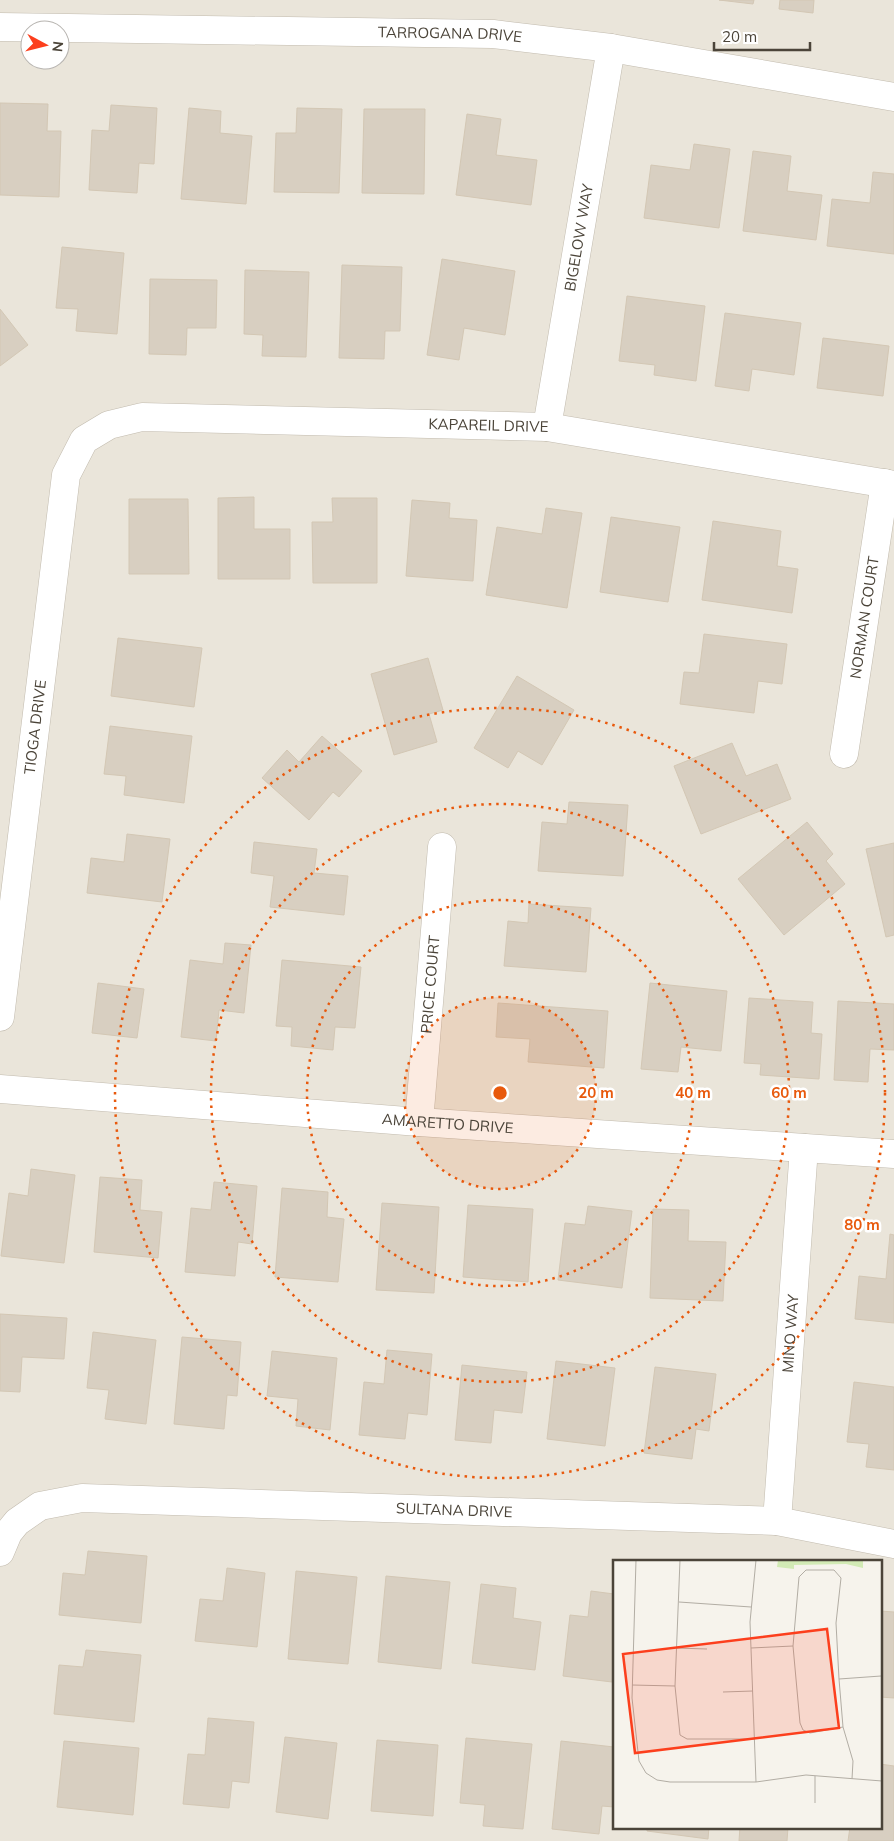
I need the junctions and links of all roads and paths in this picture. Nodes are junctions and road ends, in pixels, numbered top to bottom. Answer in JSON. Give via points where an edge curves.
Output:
{"nodes":[{"id":1,"x":0,"y":27,"type":"edge"},
{"id":2,"x":611,"y":48,"type":"junction"},
{"id":3,"x":894,"y":97,"type":"edge"},
{"id":4,"x":548,"y":427,"type":"junction"},
{"id":5,"x":84,"y":440,"type":"joint"},
{"id":6,"x":890,"y":484,"type":"edge"},
{"id":7,"x":844,"y":754,"type":"dead end"},
{"id":8,"x":442,"y":847,"type":"dead end"},
{"id":9,"x":0,"y":1017,"type":"edge"},
{"id":10,"x":0,"y":1089,"type":"edge"},
{"id":11,"x":419,"y":1122,"type":"junction"},
{"id":12,"x":804,"y":1148,"type":"junction"},
{"id":13,"x":894,"y":1154,"type":"edge"},
{"id":14,"x":777,"y":1521,"type":"junction"},
{"id":15,"x":894,"y":1544,"type":"edge"},
{"id":16,"x":0,"y":1552,"type":"edge"}],
"edges":[{"from":1,"to":2,"type":"street","name":"TARROGANA DRIVE","via":[[493,34]]},
{"from":2,"to":3,"type":"street","name":"TARROGANA DRIVE"},
{"from":2,"to":4,"type":"street","name":"BIGELOW WAY"},
{"from":4,"to":5,"type":"street","name":"KAPAREIL DRIVE","via":[[142,417],[109,425]]},
{"from":4,"to":6,"type":"street","name":"KAPAREIL DRIVE"},
{"from":5,"to":9,"type":"street","name":"TIOGA DRIVE","via":[[66,475]]},
{"from":6,"to":7,"type":"street","name":"NORMAN COURT"},
{"from":8,"to":11,"type":"street","name":"PRICE COURT"},
{"from":10,"to":11,"type":"street","name":"AMARETTO DRIVE"},
{"from":11,"to":12,"type":"street","name":"AMARETTO DRIVE"},
{"from":12,"to":13,"type":"street","name":"AMARETTO DRIVE"},
{"from":12,"to":14,"type":"street","name":"MINO WAY"},
{"from":14,"to":15,"type":"street","name":"SULTANA DRIVE"},
{"from":14,"to":16,"type":"street","name":"SULTANA DRIVE","via":[[82,1498],[40,1506],[17,1522]]}]}
